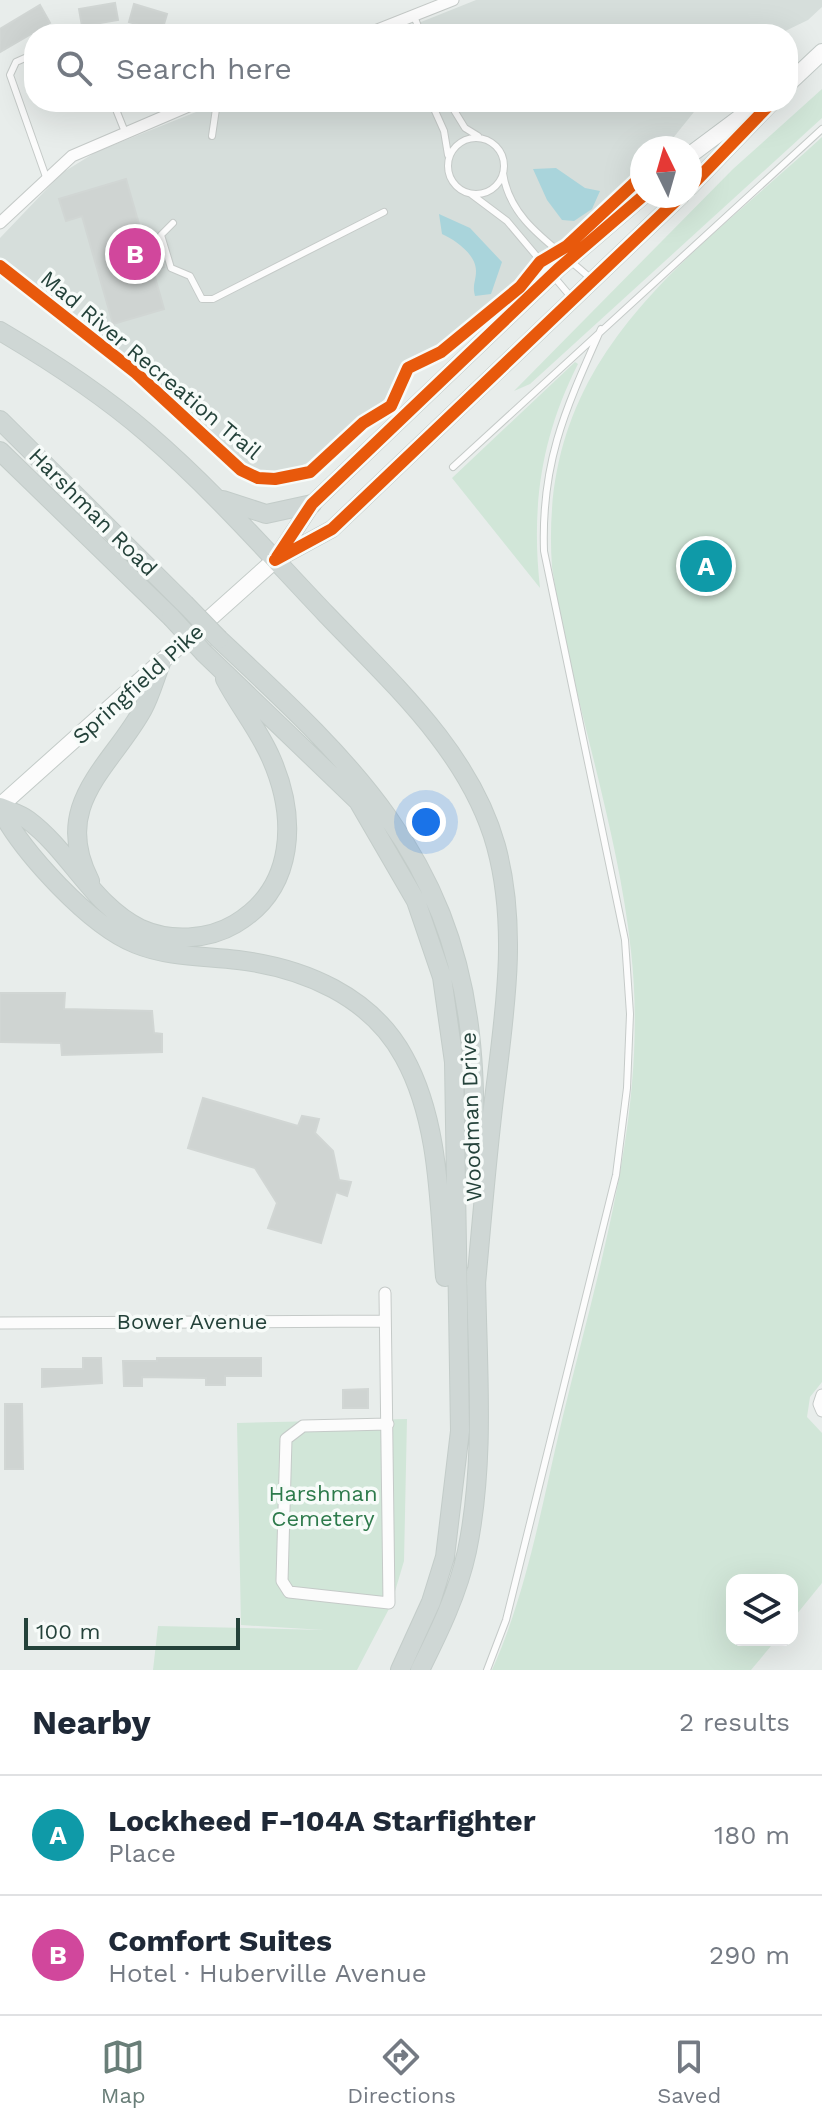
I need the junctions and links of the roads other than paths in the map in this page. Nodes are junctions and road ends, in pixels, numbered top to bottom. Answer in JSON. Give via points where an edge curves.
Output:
{"nodes":[{"id":1,"x":453,"y":0,"type":"edge"},
{"id":2,"x":414,"y":16,"type":"junction"},
{"id":3,"x":403,"y":24,"type":"edge"},
{"id":4,"x":417,"y":24,"type":"edge"},
{"id":5,"x":822,"y":52,"type":"edge"},
{"id":6,"x":24,"y":58,"type":"edge"},
{"id":7,"x":798,"y":75,"type":"edge"},
{"id":8,"x":117,"y":112,"type":"edge"},
{"id":9,"x":174,"y":112,"type":"edge"},
{"id":10,"x":216,"y":112,"type":"edge"},
{"id":11,"x":435,"y":112,"type":"edge"},
{"id":12,"x":455,"y":112,"type":"edge"},
{"id":13,"x":748,"y":112,"type":"edge"},
{"id":14,"x":762,"y":112,"type":"edge"},
{"id":15,"x":822,"y":129,"type":"edge"},
{"id":16,"x":125,"y":132,"type":"junction"},
{"id":17,"x":212,"y":136,"type":"dead end"},
{"id":18,"x":481,"y":138,"type":"junction"},
{"id":19,"x":702,"y":146,"type":"edge"},
{"id":20,"x":448,"y":158,"type":"junction"},
{"id":21,"x":503,"y":173,"type":"junction"},
{"id":22,"x":702,"y":175,"type":"edge"},
{"id":23,"x":46,"y":177,"type":"junction"},
{"id":24,"x":471,"y":194,"type":"junction"},
{"id":25,"x":630,"y":207,"type":"edge"},
{"id":26,"x":668,"y":208,"type":"edge"},
{"id":27,"x":384,"y":212,"type":"dead end"},
{"id":28,"x":0,"y":223,"type":"edge"},
{"id":29,"x":173,"y":223,"type":"dead end"},
{"id":30,"x":570,"y":259,"type":"junction"},
{"id":31,"x":551,"y":275,"type":"junction"},
{"id":32,"x":593,"y":280,"type":"junction"},
{"id":33,"x":573,"y":299,"type":"junction"},
{"id":34,"x":601,"y":329,"type":"junction"},
{"id":35,"x":0,"y":331,"type":"edge"},
{"id":36,"x":0,"y":420,"type":"edge"},
{"id":37,"x":0,"y":451,"type":"edge"},
{"id":38,"x":453,"y":467,"type":"dead end"},
{"id":39,"x":216,"y":498,"type":"junction"},
{"id":40,"x":312,"y":504,"type":"junction"},
{"id":41,"x":275,"y":560,"type":"junction"},
{"id":42,"x":219,"y":639,"type":"joint"},
{"id":43,"x":211,"y":659,"type":"junction"},
{"id":44,"x":161,"y":663,"type":"junction"},
{"id":45,"x":0,"y":808,"type":"edge"},
{"id":46,"x":105,"y":903,"type":"junction"},
{"id":47,"x":476,"y":1284,"type":"junction"},
{"id":48,"x":385,"y":1293,"type":"dead end"},
{"id":49,"x":384,"y":1321,"type":"junction"},
{"id":50,"x":0,"y":1323,"type":"edge"},
{"id":51,"x":822,"y":1395,"type":"edge"},
{"id":52,"x":822,"y":1411,"type":"edge"},
{"id":53,"x":388,"y":1424,"type":"junction"},
{"id":54,"x":460,"y":1431,"type":"junction"},
{"id":55,"x":400,"y":1670,"type":"edge"},
{"id":56,"x":420,"y":1670,"type":"edge"},
{"id":57,"x":487,"y":1670,"type":"edge"}],
"edges":[{"from":1,"to":2,"type":"street"},
{"from":2,"to":3,"type":"street"},
{"from":2,"to":4,"type":"lane"},
{"from":5,"to":7,"type":"main road"},
{"from":6,"to":23,"type":"lane","via":[[10,75]]},
{"from":8,"to":16,"type":"lane"},
{"from":9,"to":16,"type":"street"},
{"from":10,"to":17,"type":"lane"},
{"from":11,"to":20,"type":"lane"},
{"from":12,"to":18,"type":"lane","via":[[465,128]]},
{"from":13,"to":19,"type":"main road"},
{"from":14,"to":22,"type":"main road"},
{"from":15,"to":34,"type":"lane"},
{"from":16,"to":23,"type":"street","via":[[72,156]]},
{"from":18,"to":20,"type":"lane","via":[[459,142]]},
{"from":18,"to":21,"type":"lane","via":[[498,148]]},
{"from":20,"to":24,"type":"lane","via":[[454,184]]},
{"from":21,"to":24,"type":"lane","via":[[492,189]]},
{"from":21,"to":30,"type":"lane","via":[[514,207],[543,241]]},
{"from":23,"to":28,"type":"street"},
{"from":24,"to":31,"type":"lane","via":[[507,221]]},
{"from":25,"to":30,"type":"main road","name":"Springfield Pike"},
{"from":26,"to":32,"type":"main road","name":"Springfield Pike"},
{"from":27,"to":29,"type":"lane","via":[[213,299],[202,299],[190,276],[171,268],[161,235]]},
{"from":30,"to":31,"type":"main road","name":"Springfield Pike"},
{"from":30,"to":32,"type":"lane"},
{"from":31,"to":33,"type":"lane"},
{"from":31,"to":40,"type":"main road","name":"Springfield Pike"},
{"from":32,"to":33,"type":"main road","name":"Springfield Pike"},
{"from":33,"to":41,"type":"main road","name":"Springfield Pike","via":[[332,529]]},
{"from":34,"to":38,"type":"lane"},
{"from":34,"to":57,"type":"lane","via":[[568,400],[552,451],[544,496],[544,551],[625,940],[627,1088],[616,1175],[506,1620]]},
{"from":35,"to":39,"type":"main road","via":[[46,358],[147,434]]},
{"from":36,"to":42,"type":"main road","name":"Harshman Road","bridge":true},
{"from":37,"to":43,"type":"main road","name":"Harshman Road","bridge":true},
{"from":39,"to":40,"type":"main road","via":[[266,514]]},
{"from":39,"to":41,"type":"main road"},
{"from":40,"to":41,"type":"main road","name":"Springfield Pike"},
{"from":41,"to":44,"type":"main road","name":"Springfield Pike"},
{"from":41,"to":47,"type":"main road","via":[[419,711],[465,776],[496,845],[508,921],[508,999]]},
{"from":42,"to":47,"type":"main road","name":"Woodman Drive","via":[[334,750],[382,807],[410,846],[437,903],[460,976],[470,1033]]},
{"from":43,"to":46,"type":"main road","via":[[281,784],[289,833],[278,880],[247,917],[207,935],[185,938],[144,930]]},
{"from":43,"to":54,"type":"main road","name":"Woodman Drive","via":[[358,801],[429,930],[447,1000],[454,1062]]},
{"from":44,"to":45,"type":"main road","name":"Springfield Pike"},
{"from":44,"to":46,"type":"main road","via":[[143,710],[93,780],[80,815],[81,856]]},
{"from":45,"to":46,"type":"main road","via":[[27,819]]},
{"from":45,"to":54,"type":"main road","via":[[12,833],[80,905],[119,936],[155,950],[242,961],[311,978],[365,1008],[387,1031],[416,1083],[435,1167]]},
{"from":47,"to":56,"type":"main road","name":"Woodman Drive","via":[[480,1407],[467,1552],[443,1625]]},
{"from":48,"to":49,"type":"street"},
{"from":49,"to":50,"type":"street","name":"Bower Avenue"},
{"from":49,"to":53,"type":"street"},
{"from":51,"to":52,"type":"street"},
{"from":53,"to":53,"type":"street","via":[[389,1603],[289,1592],[282,1581],[286,1439],[303,1426]]},
{"from":54,"to":55,"type":"main road","name":"Woodman Drive","via":[[445,1557]]}]}
